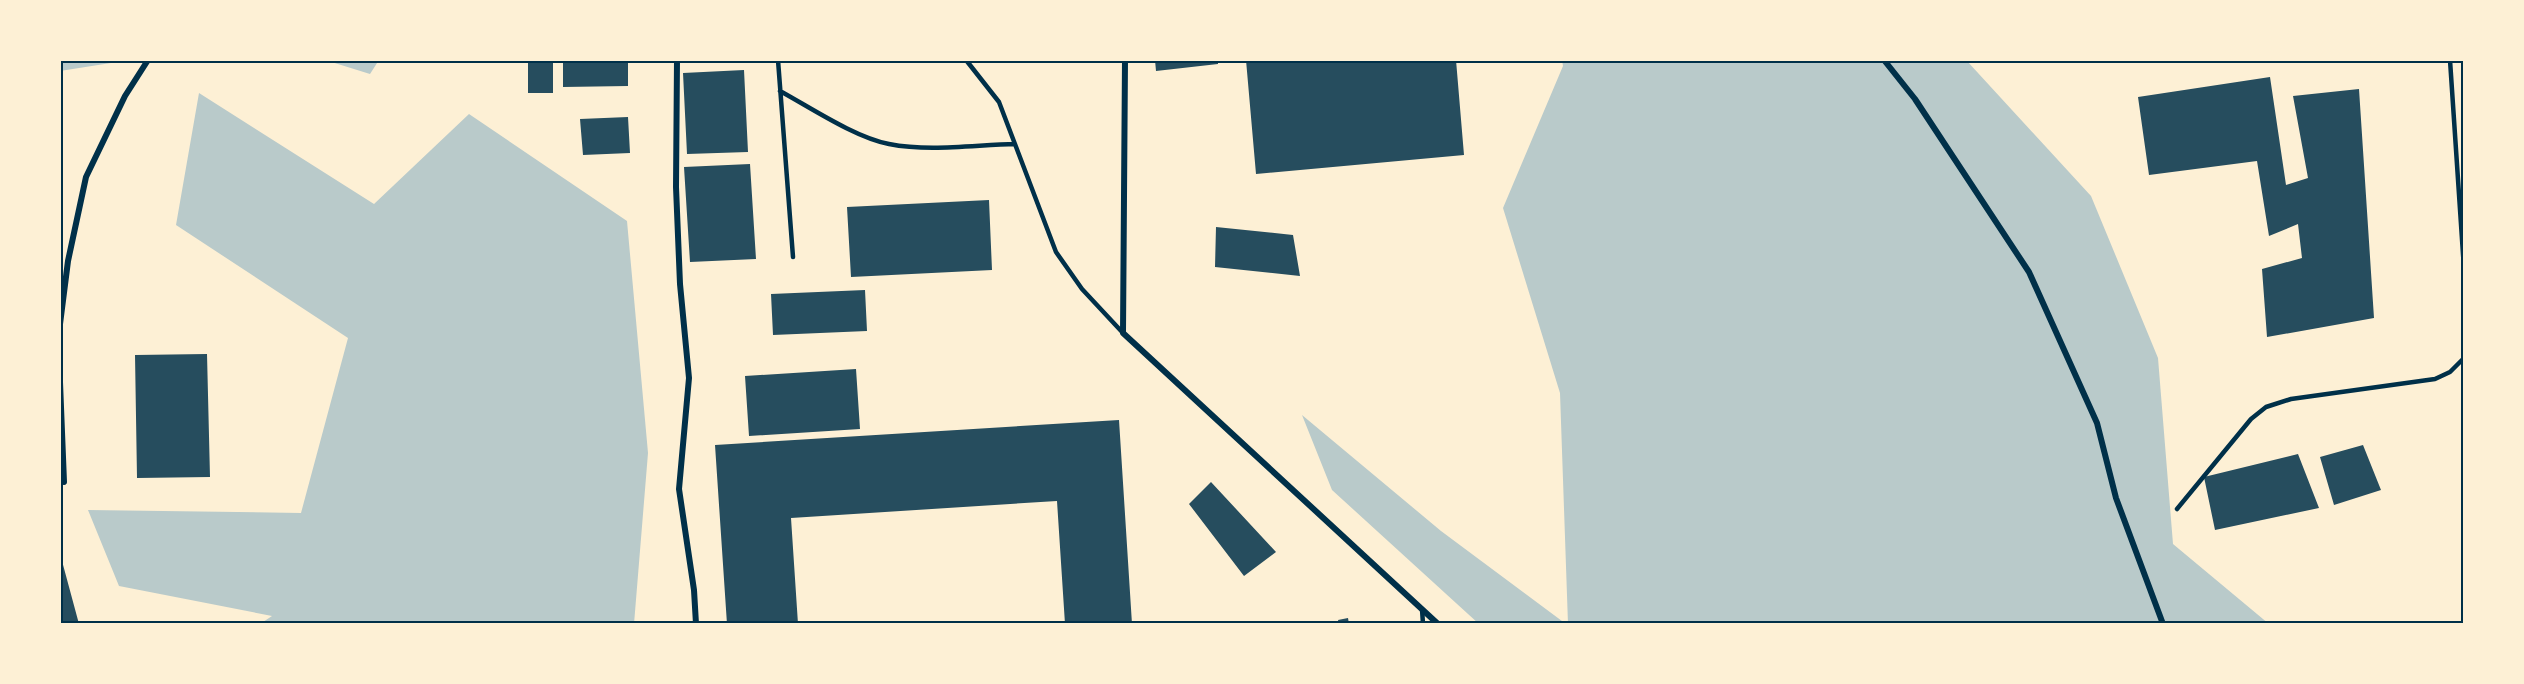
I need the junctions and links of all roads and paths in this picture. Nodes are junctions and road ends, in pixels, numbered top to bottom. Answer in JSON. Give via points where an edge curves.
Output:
{"nodes":[{"id":1,"x":148,"y":60,"type":"edge"},
{"id":2,"x":677,"y":60,"type":"edge"},
{"id":3,"x":778,"y":60,"type":"edge"},
{"id":4,"x":966,"y":60,"type":"edge"},
{"id":5,"x":1125,"y":60,"type":"edge"},
{"id":6,"x":1884,"y":60,"type":"edge"},
{"id":7,"x":2450,"y":60,"type":"edge"},
{"id":8,"x":780,"y":91,"type":"junction"},
{"id":9,"x":1015,"y":144,"type":"junction"},
{"id":10,"x":792,"y":257,"type":"dead end"},
{"id":11,"x":2464,"y":269,"type":"edge"},
{"id":12,"x":60,"y":324,"type":"edge"},
{"id":13,"x":1123,"y":333,"type":"junction"},
{"id":14,"x":2464,"y":358,"type":"edge"},
{"id":15,"x":60,"y":382,"type":"edge"},
{"id":16,"x":64,"y":482,"type":"dead end"},
{"id":17,"x":2177,"y":509,"type":"dead end"},
{"id":18,"x":1422,"y":609,"type":"junction"},
{"id":19,"x":696,"y":624,"type":"edge"},
{"id":20,"x":1423,"y":624,"type":"edge"},
{"id":21,"x":1438,"y":624,"type":"edge"},
{"id":22,"x":2163,"y":624,"type":"edge"}],
"edges":[{"from":1,"to":12,"type":"street","via":[[125,96],[86,177],[68,261]]},
{"from":2,"to":19,"type":"street","via":[[676,187],[689,378],[679,489]]},
{"from":3,"to":8,"type":"lane"},
{"from":4,"to":9,"type":"lane","via":[[999,102]]},
{"from":5,"to":13,"type":"street"},
{"from":6,"to":22,"type":"street","via":[[1915,99],[2029,272],[2097,423],[2116,498]]},
{"from":7,"to":11,"type":"lane"},
{"from":8,"to":9,"type":"lane","via":[[869,138],[889,144]]},
{"from":8,"to":10,"type":"lane"},
{"from":9,"to":13,"type":"lane","via":[[1056,252],[1082,289]]},
{"from":13,"to":18,"type":"street"},
{"from":14,"to":17,"type":"lane","via":[[2435,380],[2291,399],[2266,407]]},
{"from":15,"to":16,"type":"street"},
{"from":18,"to":20,"type":"lane"},
{"from":18,"to":21,"type":"street"}]}
